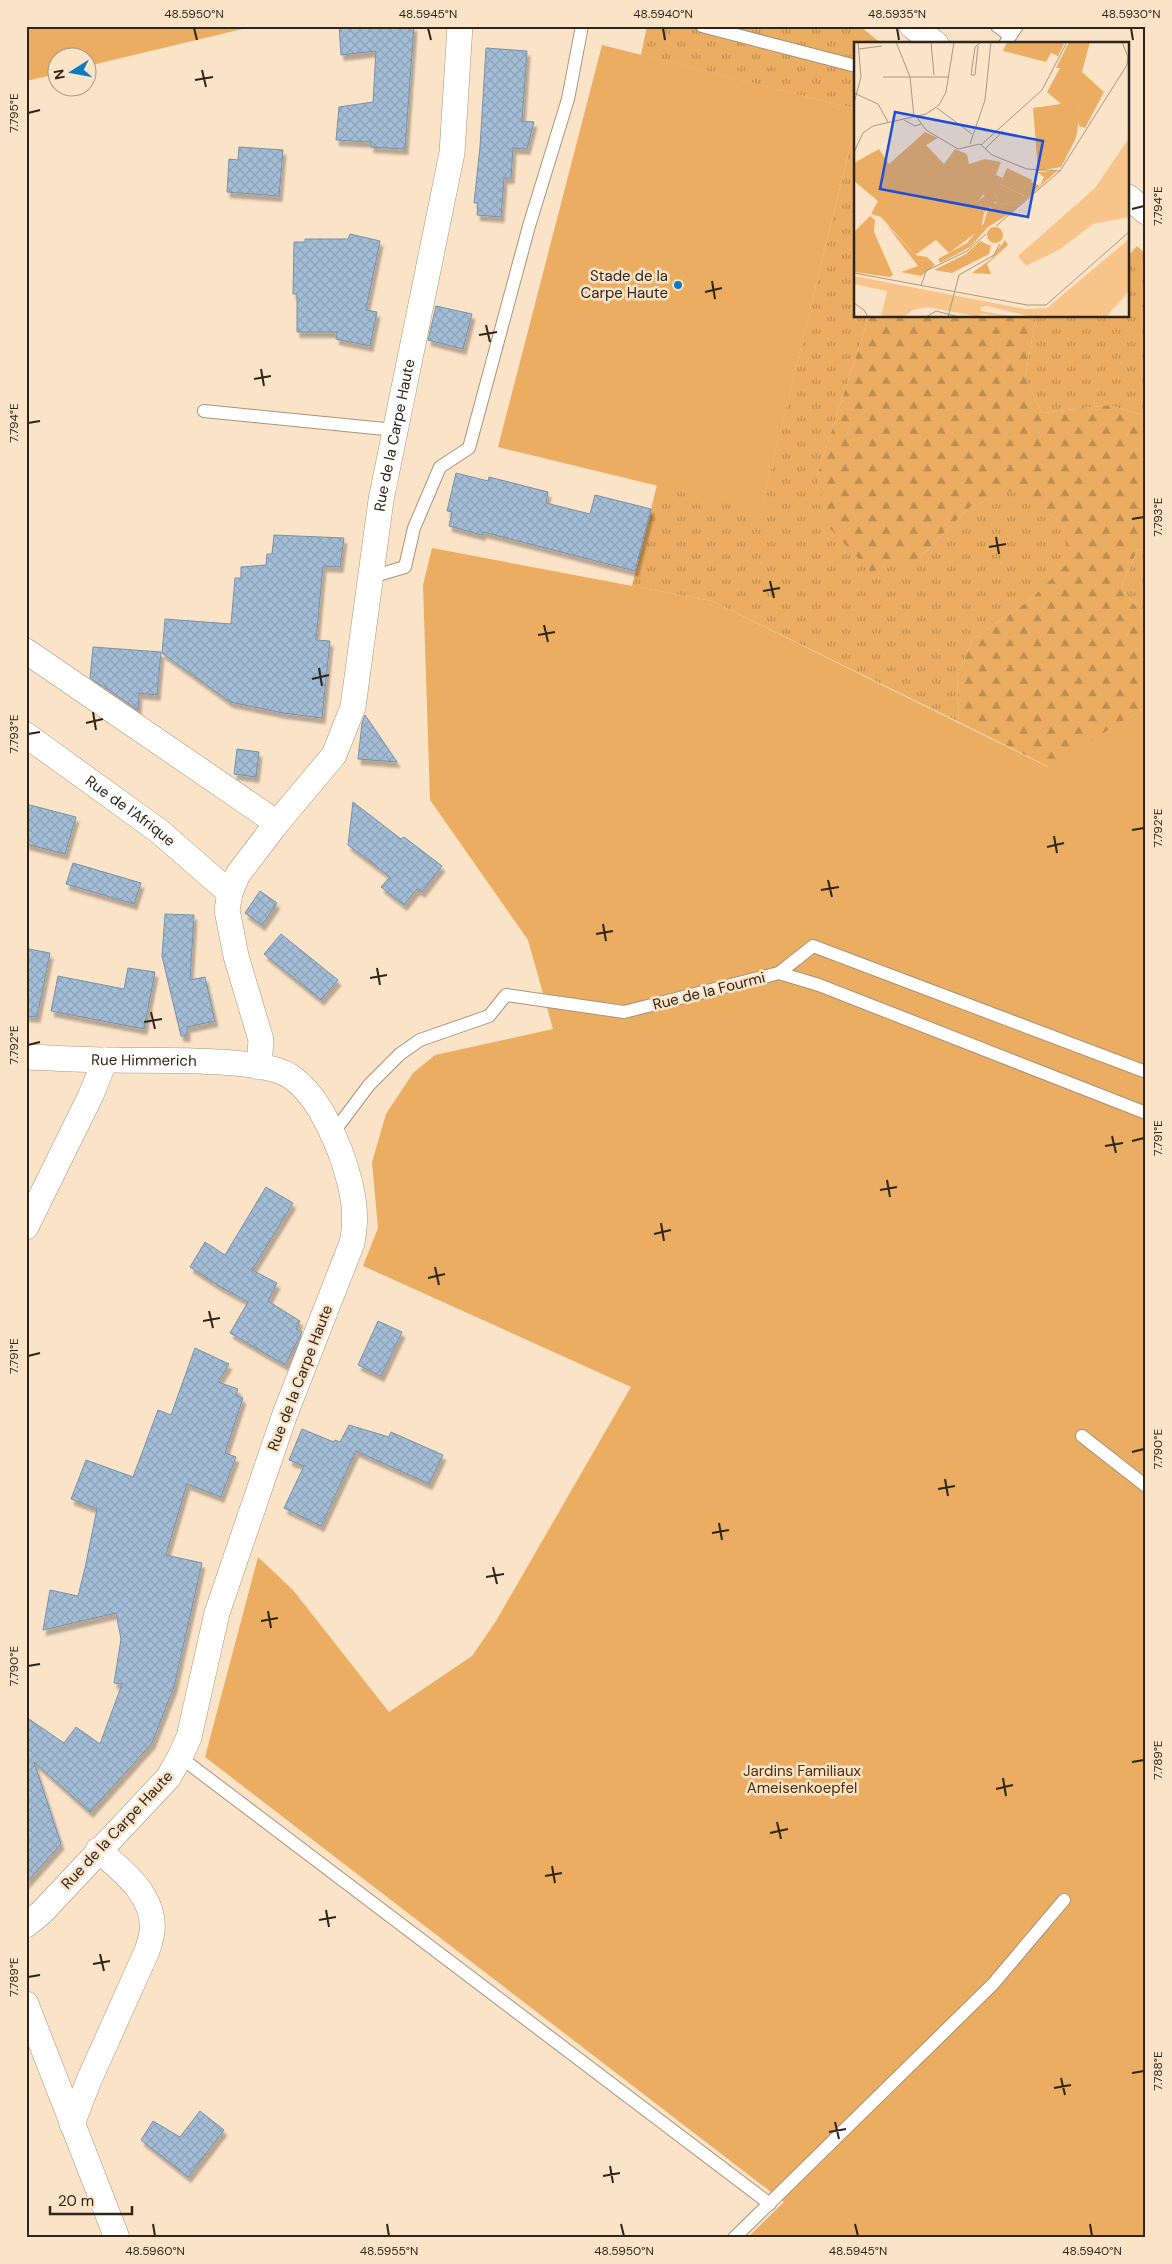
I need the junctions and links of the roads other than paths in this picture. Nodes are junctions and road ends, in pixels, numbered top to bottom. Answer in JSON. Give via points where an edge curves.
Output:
{"nodes":[{"id":1,"x":460,"y":26,"type":"edge"},
{"id":2,"x":582,"y":26,"type":"edge"},
{"id":3,"x":702,"y":26,"type":"edge"},
{"id":4,"x":912,"y":26,"type":"edge"},
{"id":5,"x":997,"y":26,"type":"edge"},
{"id":6,"x":1011,"y":35,"type":"edge"},
{"id":7,"x":933,"y":42,"type":"edge"},
{"id":8,"x":854,"y":65,"type":"edge"},
{"id":9,"x":1130,"y":199,"type":"edge"},
{"id":10,"x":1146,"y":212,"type":"edge"},
{"id":11,"x":204,"y":411,"type":"dead end"},
{"id":12,"x":395,"y":430,"type":"junction"},
{"id":13,"x":371,"y":577,"type":"junction"},
{"id":14,"x":26,"y":651,"type":"edge"},
{"id":15,"x":26,"y":735,"type":"edge"},
{"id":16,"x":277,"y":822,"type":"junction"},
{"id":17,"x":230,"y":893,"type":"junction"},
{"id":18,"x":779,"y":973,"type":"junction"},
{"id":19,"x":26,"y":1057,"type":"edge"},
{"id":20,"x":104,"y":1060,"type":"junction"},
{"id":21,"x":259,"y":1067,"type":"junction"},
{"id":22,"x":1146,"y":1072,"type":"edge"},
{"id":23,"x":1146,"y":1113,"type":"edge"},
{"id":24,"x":333,"y":1133,"type":"junction"},
{"id":25,"x":26,"y":1227,"type":"edge"},
{"id":26,"x":1082,"y":1436,"type":"dead end"},
{"id":27,"x":1146,"y":1486,"type":"edge"},
{"id":28,"x":180,"y":1757,"type":"junction"},
{"id":29,"x":98,"y":1850,"type":"junction"},
{"id":30,"x":1064,"y":1900,"type":"dead end"},
{"id":31,"x":26,"y":1925,"type":"edge"},
{"id":32,"x":26,"y":2004,"type":"edge"},
{"id":33,"x":72,"y":2124,"type":"junction"},
{"id":34,"x":770,"y":2204,"type":"junction"},
{"id":35,"x":117,"y":2238,"type":"edge"},
{"id":36,"x":734,"y":2238,"type":"edge"}],
"edges":[{"from":1,"to":12,"type":"street","name":"Rue de la Carpe Haute","via":[[452,153]]},
{"from":2,"to":13,"type":"lane","via":[[568,99],[529,226],[469,448],[440,467],[414,528],[406,567]]},
{"from":3,"to":8,"type":"lane"},
{"from":4,"to":7,"type":"street"},
{"from":5,"to":6,"type":"lane"},
{"from":9,"to":10,"type":"street"},
{"from":11,"to":12,"type":"lane"},
{"from":12,"to":13,"type":"street","name":"Rue de la Carpe Haute","via":[[381,500]]},
{"from":13,"to":16,"type":"street","name":"Rue de la Carpe Haute","via":[[353,707],[334,755]]},
{"from":14,"to":16,"type":"street"},
{"from":15,"to":17,"type":"street","name":"Rue de l'Afrique","via":[[159,831]]},
{"from":16,"to":17,"type":"street","name":"Rue de la Carpe Haute","via":[[238,874]]},
{"from":17,"to":21,"type":"street","name":"Rue de la Carpe Haute","via":[[227,910],[236,956],[261,1040]]},
{"from":18,"to":22,"type":"lane","via":[[813,946]]},
{"from":18,"to":23,"type":"lane","name":"Rue de la Fourmi","via":[[819,985]]},
{"from":18,"to":24,"type":"lane","name":"Rue de la Fourmi","via":[[624,1012],[506,995],[489,1016],[420,1040],[400,1054],[369,1085]]},
{"from":19,"to":20,"type":"street","name":"Rue Himmerich"},
{"from":20,"to":21,"type":"street","name":"Rue Himmerich"},
{"from":20,"to":25,"type":"street","via":[[91,1095]]},
{"from":21,"to":24,"type":"street","name":"Rue de la Carpe Haute","via":[[289,1075],[304,1088]]},
{"from":24,"to":28,"type":"street","name":"Rue de la Carpe Haute","via":[[356,1210],[352,1243],[285,1414],[217,1613],[189,1737]]},
{"from":26,"to":27,"type":"lane"},
{"from":28,"to":29,"type":"street","name":"Rue de la Carpe Haute","via":[[168,1778]]},
{"from":28,"to":34,"type":"lane"},
{"from":29,"to":31,"type":"street","name":"Rue de la Carpe Haute","via":[[41,1913]]},
{"from":29,"to":33,"type":"street","via":[[124,1871],[141,1892],[150,1913],[152,1932],[147,1951]]},
{"from":30,"to":34,"type":"lane","via":[[993,1984]]},
{"from":32,"to":33,"type":"street"},
{"from":33,"to":35,"type":"street"},
{"from":34,"to":36,"type":"lane"}]}
